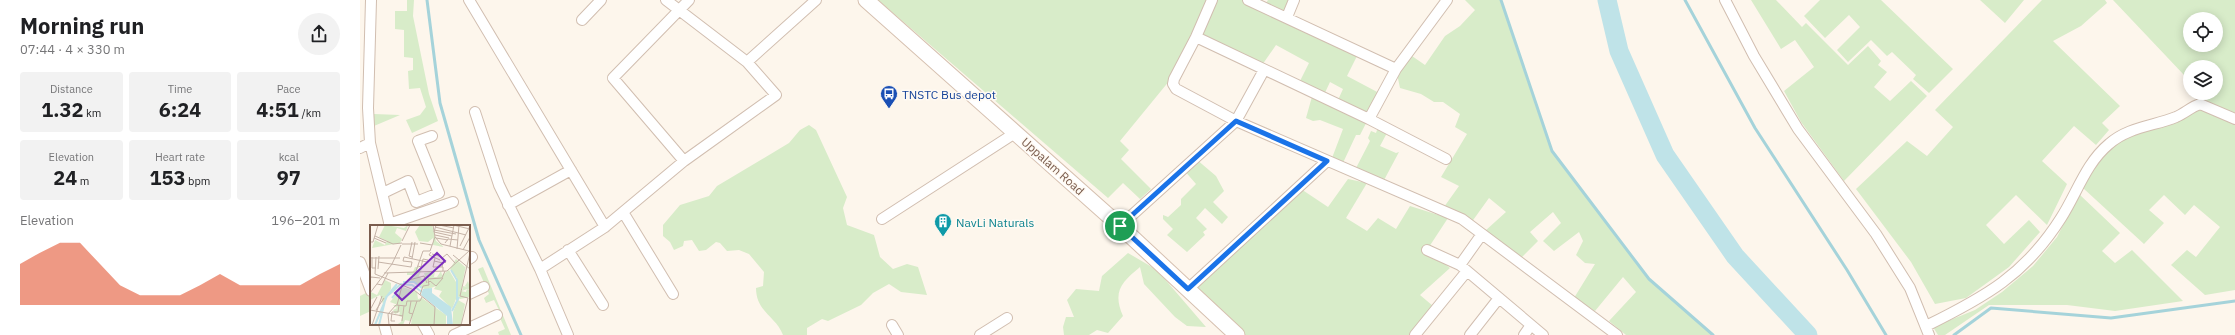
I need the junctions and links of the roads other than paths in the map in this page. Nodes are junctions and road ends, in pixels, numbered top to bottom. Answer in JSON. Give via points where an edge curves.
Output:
{"nodes":[{"id":1,"x":371,"y":0,"type":"edge"},
{"id":2,"x":469,"y":0,"type":"edge"},
{"id":3,"x":601,"y":0,"type":"edge"},
{"id":4,"x":666,"y":0,"type":"edge"},
{"id":5,"x":689,"y":0,"type":"edge"},
{"id":6,"x":816,"y":0,"type":"edge"},
{"id":7,"x":866,"y":0,"type":"edge"},
{"id":8,"x":1212,"y":0,"type":"edge"},
{"id":9,"x":1248,"y":0,"type":"edge"},
{"id":10,"x":1294,"y":0,"type":"edge"},
{"id":11,"x":1447,"y":0,"type":"edge"},
{"id":12,"x":1725,"y":0,"type":"edge"},
{"id":13,"x":678,"y":11,"type":"junction"},
{"id":14,"x":1287,"y":17,"type":"junction"},
{"id":15,"x":582,"y":20,"type":"dead end"},
{"id":16,"x":1196,"y":37,"type":"junction"},
{"id":17,"x":747,"y":62,"type":"junction"},
{"id":18,"x":1396,"y":69,"type":"junction"},
{"id":19,"x":1264,"y":70,"type":"junction"},
{"id":20,"x":364,"y":108,"type":"edge"},
{"id":21,"x":475,"y":112,"type":"dead end"},
{"id":22,"x":1370,"y":119,"type":"junction"},
{"id":23,"x":2235,"y":119,"type":"edge"},
{"id":24,"x":1236,"y":121,"type":"junction"},
{"id":25,"x":1015,"y":133,"type":"junction"},
{"id":26,"x":432,"y":136,"type":"dead end"},
{"id":27,"x":370,"y":143,"type":"junction"},
{"id":28,"x":360,"y":148,"type":"edge"},
{"id":29,"x":1446,"y":159,"type":"dead end"},
{"id":30,"x":684,"y":161,"type":"junction"},
{"id":31,"x":1327,"y":161,"type":"junction"},
{"id":32,"x":571,"y":170,"type":"junction"},
{"id":33,"x":383,"y":193,"type":"junction"},
{"id":34,"x":453,"y":202,"type":"dead end"},
{"id":35,"x":508,"y":205,"type":"junction"},
{"id":36,"x":623,"y":212,"type":"junction"},
{"id":37,"x":882,"y":219,"type":"dead end"},
{"id":38,"x":390,"y":225,"type":"edge"},
{"id":39,"x":1120,"y":226,"type":"junction"},
{"id":40,"x":605,"y":227,"type":"junction"},
{"id":41,"x":1482,"y":234,"type":"junction"},
{"id":42,"x":568,"y":250,"type":"junction"},
{"id":43,"x":1427,"y":250,"type":"dead end"},
{"id":44,"x":360,"y":262,"type":"edge"},
{"id":45,"x":1464,"y":268,"type":"junction"},
{"id":46,"x":540,"y":269,"type":"junction"},
{"id":47,"x":366,"y":279,"type":"edge"},
{"id":48,"x":484,"y":287,"type":"dead end"},
{"id":49,"x":370,"y":289,"type":"edge"},
{"id":50,"x":1188,"y":289,"type":"junction"},
{"id":51,"x":470,"y":294,"type":"edge"},
{"id":52,"x":673,"y":294,"type":"dead end"},
{"id":53,"x":1499,"y":298,"type":"junction"},
{"id":54,"x":603,"y":306,"type":"dead end"},
{"id":55,"x":497,"y":315,"type":"dead end"},
{"id":56,"x":1006,"y":318,"type":"dead end"},
{"id":57,"x":384,"y":325,"type":"edge"},
{"id":58,"x":424,"y":325,"type":"edge"},
{"id":59,"x":892,"y":325,"type":"dead end"},
{"id":60,"x":1531,"y":325,"type":"junction"},
{"id":61,"x":1928,"y":331,"type":"edge"},
{"id":62,"x":387,"y":335,"type":"edge"},
{"id":63,"x":429,"y":335,"type":"edge"},
{"id":64,"x":454,"y":335,"type":"edge"},
{"id":65,"x":568,"y":335,"type":"edge"},
{"id":66,"x":898,"y":335,"type":"edge"},
{"id":67,"x":980,"y":335,"type":"edge"},
{"id":68,"x":1237,"y":335,"type":"edge"},
{"id":69,"x":1415,"y":335,"type":"edge"},
{"id":70,"x":1470,"y":335,"type":"edge"},
{"id":71,"x":1524,"y":335,"type":"edge"},
{"id":72,"x":1543,"y":335,"type":"edge"},
{"id":73,"x":1617,"y":335,"type":"edge"}],
"edges":[{"from":1,"to":20,"type":"street"},
{"from":2,"to":32,"type":"street"},
{"from":3,"to":15,"type":"street"},
{"from":4,"to":13,"type":"street"},
{"from":5,"to":13,"type":"street"},
{"from":6,"to":17,"type":"street"},
{"from":7,"to":25,"type":"main road","name":"Uppalam Road"},
{"from":8,"to":16,"type":"street"},
{"from":9,"to":14,"type":"street"},
{"from":10,"to":14,"type":"street"},
{"from":11,"to":18,"type":"street"},
{"from":12,"to":61,"type":"street","via":[[1754,56],[1798,129],[1876,234],[1910,288]]},
{"from":13,"to":17,"type":"street"},
{"from":13,"to":30,"type":"street","via":[[613,78]]},
{"from":14,"to":18,"type":"street"},
{"from":16,"to":19,"type":"street"},
{"from":16,"to":24,"type":"street","via":[[1173,84],[1181,92]]},
{"from":17,"to":30,"type":"street","via":[[776,95]]},
{"from":18,"to":22,"type":"street"},
{"from":19,"to":22,"type":"street"},
{"from":19,"to":24,"type":"street"},
{"from":20,"to":27,"type":"street"},
{"from":21,"to":35,"type":"street"},
{"from":22,"to":29,"type":"street"},
{"from":23,"to":61,"type":"street","via":[[2200,104],[2178,116],[2120,136],[2099,154],[2051,234],[2028,261],[1998,287]]},
{"from":24,"to":31,"type":"street"},
{"from":24,"to":39,"type":"street"},
{"from":25,"to":37,"type":"street"},
{"from":25,"to":39,"type":"main road","name":"Uppalam Road"},
{"from":26,"to":33,"type":"street","via":[[418,141],[439,193],[416,202],[408,181]]},
{"from":27,"to":28,"type":"street"},
{"from":27,"to":33,"type":"street"},
{"from":30,"to":36,"type":"street"},
{"from":31,"to":41,"type":"street","via":[[1455,216]]},
{"from":31,"to":50,"type":"street"},
{"from":32,"to":35,"type":"street"},
{"from":32,"to":40,"type":"street"},
{"from":33,"to":38,"type":"street"},
{"from":34,"to":38,"type":"street"},
{"from":35,"to":46,"type":"street"},
{"from":36,"to":40,"type":"street"},
{"from":36,"to":52,"type":"street"},
{"from":39,"to":50,"type":"main road","name":"Uppalam Road"},
{"from":40,"to":42,"type":"street"},
{"from":41,"to":45,"type":"street"},
{"from":41,"to":73,"type":"street"},
{"from":42,"to":46,"type":"street"},
{"from":42,"to":54,"type":"street"},
{"from":43,"to":45,"type":"street"},
{"from":44,"to":47,"type":"street"},
{"from":45,"to":53,"type":"street"},
{"from":45,"to":69,"type":"street"},
{"from":46,"to":65,"type":"street"},
{"from":47,"to":49,"type":"street"},
{"from":48,"to":51,"type":"street"},
{"from":50,"to":68,"type":"main road","name":"Uppalam Road"},
{"from":53,"to":60,"type":"street"},
{"from":53,"to":70,"type":"street"},
{"from":55,"to":64,"type":"street"},
{"from":56,"to":67,"type":"street"},
{"from":57,"to":62,"type":"street"},
{"from":58,"to":63,"type":"street"},
{"from":59,"to":66,"type":"street"},
{"from":60,"to":71,"type":"street"},
{"from":60,"to":72,"type":"street"}]}
